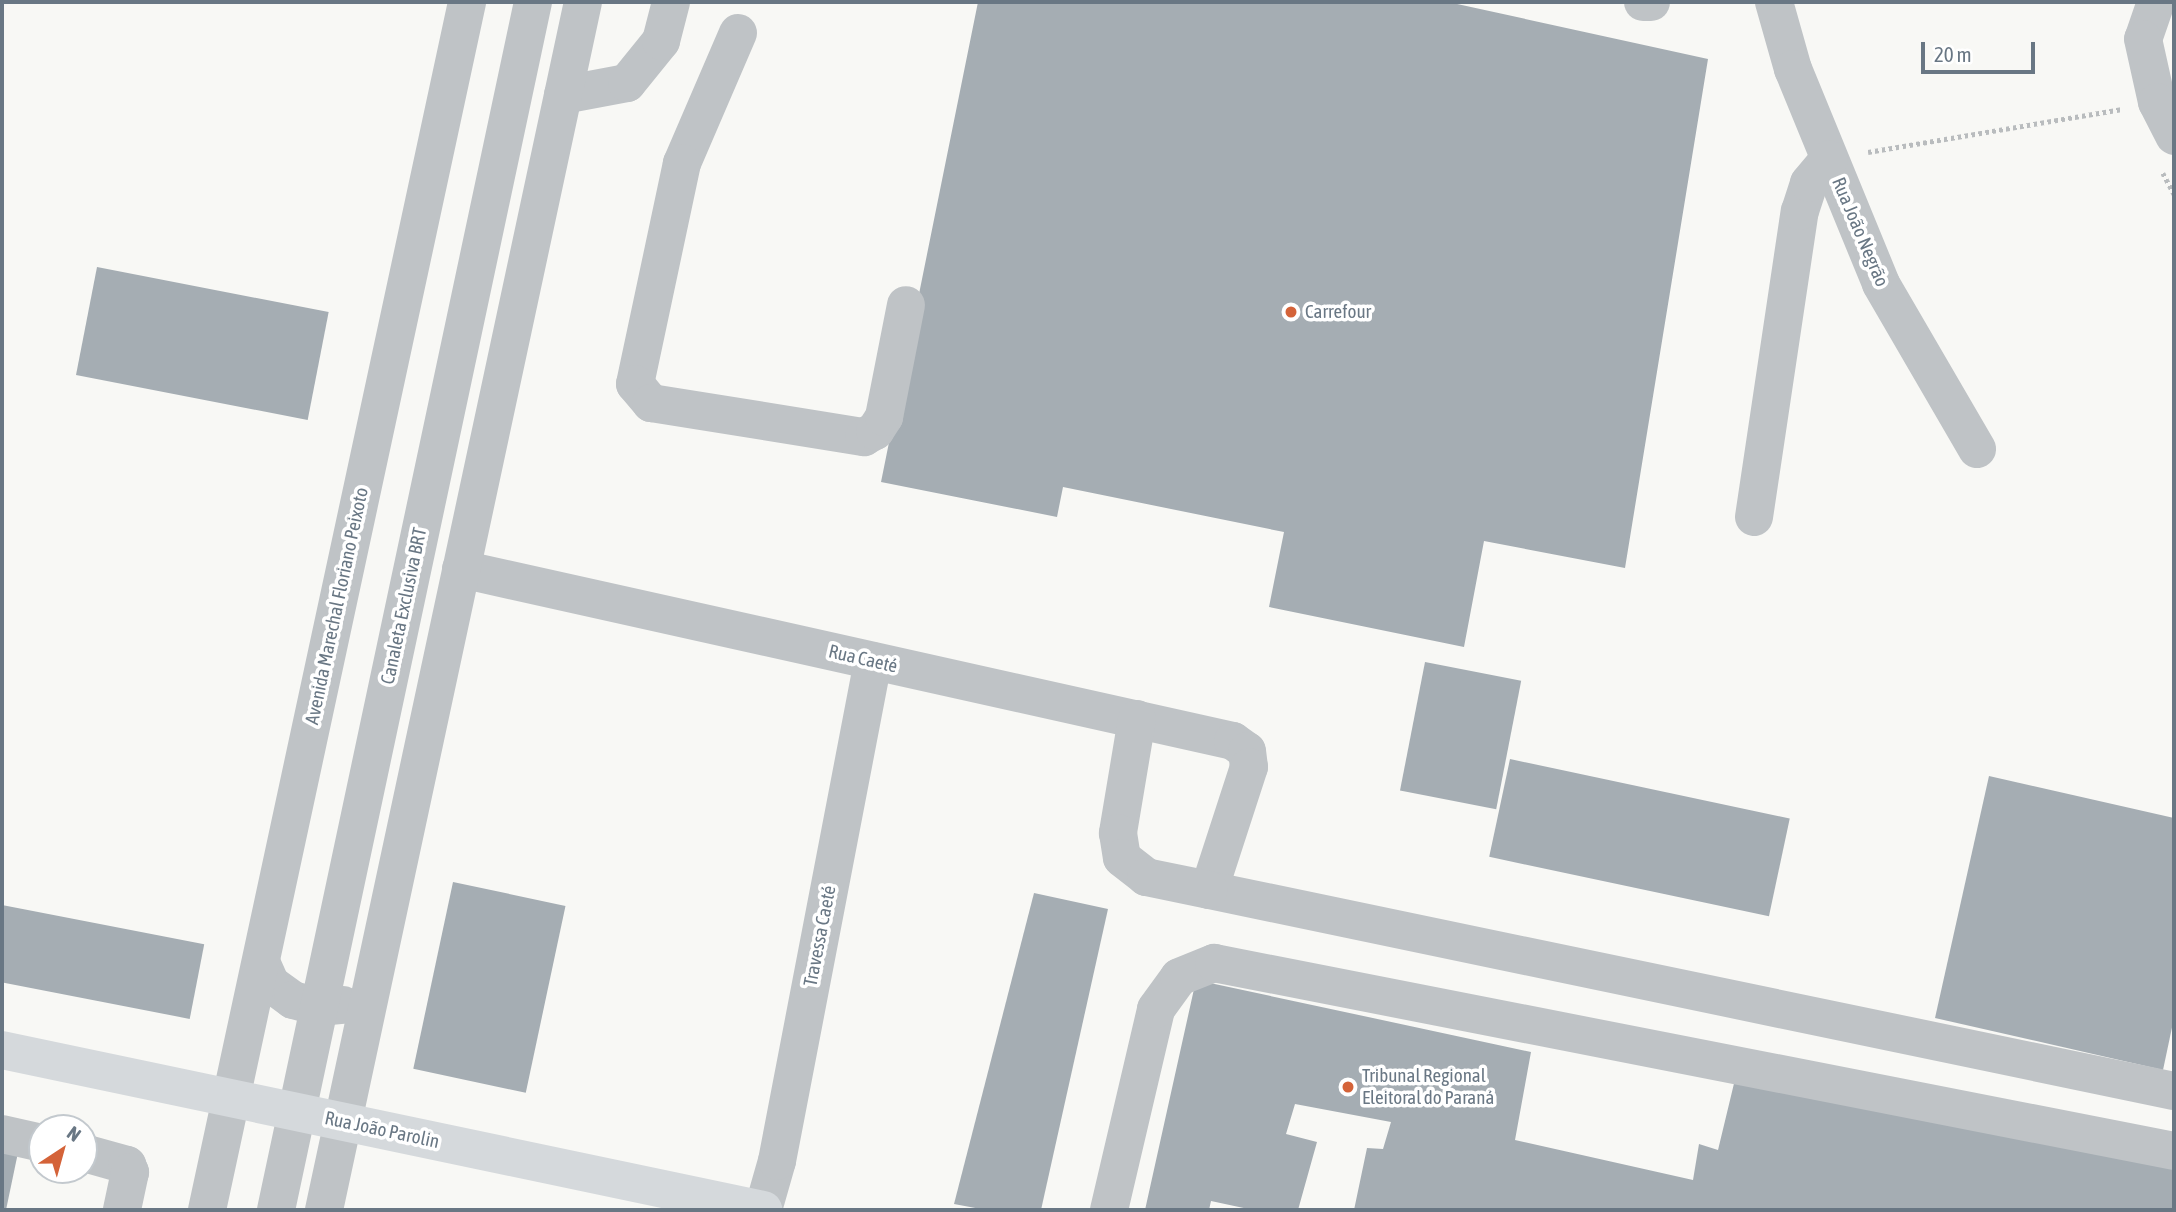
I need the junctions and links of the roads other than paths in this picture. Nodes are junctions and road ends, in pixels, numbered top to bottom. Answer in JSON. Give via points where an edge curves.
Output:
{"nodes":[{"id":1,"x":467,"y":2,"type":"edge"},
{"id":2,"x":533,"y":2,"type":"edge"},
{"id":3,"x":583,"y":2,"type":"edge"},
{"id":4,"x":671,"y":2,"type":"edge"},
{"id":5,"x":1643,"y":2,"type":"edge"},
{"id":6,"x":1651,"y":2,"type":"edge"},
{"id":7,"x":1774,"y":2,"type":"edge"},
{"id":8,"x":2156,"y":2,"type":"edge"},
{"id":9,"x":738,"y":33,"type":"dead end"},
{"id":10,"x":563,"y":95,"type":"junction"},
{"id":11,"x":2174,"y":136,"type":"edge"},
{"id":12,"x":1829,"y":159,"type":"junction"},
{"id":13,"x":906,"y":305,"type":"dead end"},
{"id":14,"x":1977,"y":449,"type":"dead end"},
{"id":15,"x":1754,"y":517,"type":"dead end"},
{"id":16,"x":461,"y":569,"type":"junction"},
{"id":17,"x":873,"y":661,"type":"junction"},
{"id":18,"x":1138,"y":719,"type":"junction"},
{"id":19,"x":1209,"y":890,"type":"junction"},
{"id":20,"x":261,"y":962,"type":"junction"},
{"id":21,"x":373,"y":981,"type":"junction"},
{"id":22,"x":319,"y":1007,"type":"junction"},
{"id":23,"x":2,"y":1050,"type":"edge"},
{"id":24,"x":2174,"y":1091,"type":"edge"},
{"id":25,"x":231,"y":1099,"type":"junction"},
{"id":26,"x":297,"y":1112,"type":"junction"},
{"id":27,"x":343,"y":1122,"type":"junction"},
{"id":28,"x":2,"y":1134,"type":"edge"},
{"id":29,"x":28,"y":1140,"type":"edge"},
{"id":30,"x":2174,"y":1151,"type":"edge"},
{"id":31,"x":98,"y":1157,"type":"edge"},
{"id":32,"x":122,"y":1210,"type":"edge"},
{"id":33,"x":207,"y":1210,"type":"edge"},
{"id":34,"x":276,"y":1210,"type":"edge"},
{"id":35,"x":324,"y":1210,"type":"edge"},
{"id":36,"x":763,"y":1210,"type":"edge"},
{"id":37,"x":1109,"y":1210,"type":"edge"}],
"edges":[{"from":1,"to":20,"type":"street","name":"Avenida Marechal Floriano Peixoto"},
{"from":2,"to":22,"type":"street","name":"Canaleta Exclusiva BRT"},
{"from":3,"to":10,"type":"street"},
{"from":4,"to":10,"type":"street","via":[[661,41],[627,83]]},
{"from":5,"to":6,"type":"street"},
{"from":7,"to":12,"type":"street","name":"Rua João Negrão","via":[[1793,69]]},
{"from":8,"to":11,"type":"street","via":[[2143,39],[2157,102]]},
{"from":9,"to":13,"type":"street","via":[[682,163],[635,384],[651,403],[864,437],[875,432],[884,418]]},
{"from":10,"to":16,"type":"street"},
{"from":12,"to":14,"type":"street","name":"Rua João Negrão","via":[[1881,284]]},
{"from":12,"to":15,"type":"street","via":[[1809,183],[1800,211]]},
{"from":16,"to":17,"type":"street","name":"Rua Caeté"},
{"from":16,"to":21,"type":"street"},
{"from":17,"to":18,"type":"street","name":"Rua Caeté"},
{"from":17,"to":36,"type":"street","name":"Travessa Caeté"},
{"from":18,"to":19,"type":"street","via":[[1118,833],[1122,858],[1146,877]]},
{"from":18,"to":19,"type":"street","name":"Rua Caeté","via":[[1233,741],[1247,751],[1249,766]]},
{"from":19,"to":24,"type":"street"},
{"from":20,"to":22,"type":"street","via":[[271,984],[293,1000]]},
{"from":20,"to":25,"type":"street","name":"Avenida Marechal Floriano Peixoto"},
{"from":21,"to":22,"type":"street","via":[[362,997],[341,1006]]},
{"from":21,"to":27,"type":"street"},
{"from":22,"to":26,"type":"street","name":"Canaleta Exclusiva BRT"},
{"from":23,"to":25,"type":"main road","name":"Rua João Parolin"},
{"from":25,"to":26,"type":"main road","name":"Rua João Parolin"},
{"from":25,"to":33,"type":"street","name":"Avenida Marechal Floriano Peixoto"},
{"from":26,"to":27,"type":"main road","name":"Rua João Parolin"},
{"from":26,"to":34,"type":"street","name":"Canaleta Exclusiva BRT"},
{"from":27,"to":35,"type":"street"},
{"from":27,"to":36,"type":"main road","name":"Rua João Parolin"},
{"from":28,"to":29,"type":"street"},
{"from":30,"to":37,"type":"street","via":[[1214,963],[1179,977],[1156,1009]]},
{"from":31,"to":32,"type":"street","via":[[127,1165],[130,1172]]}]}
